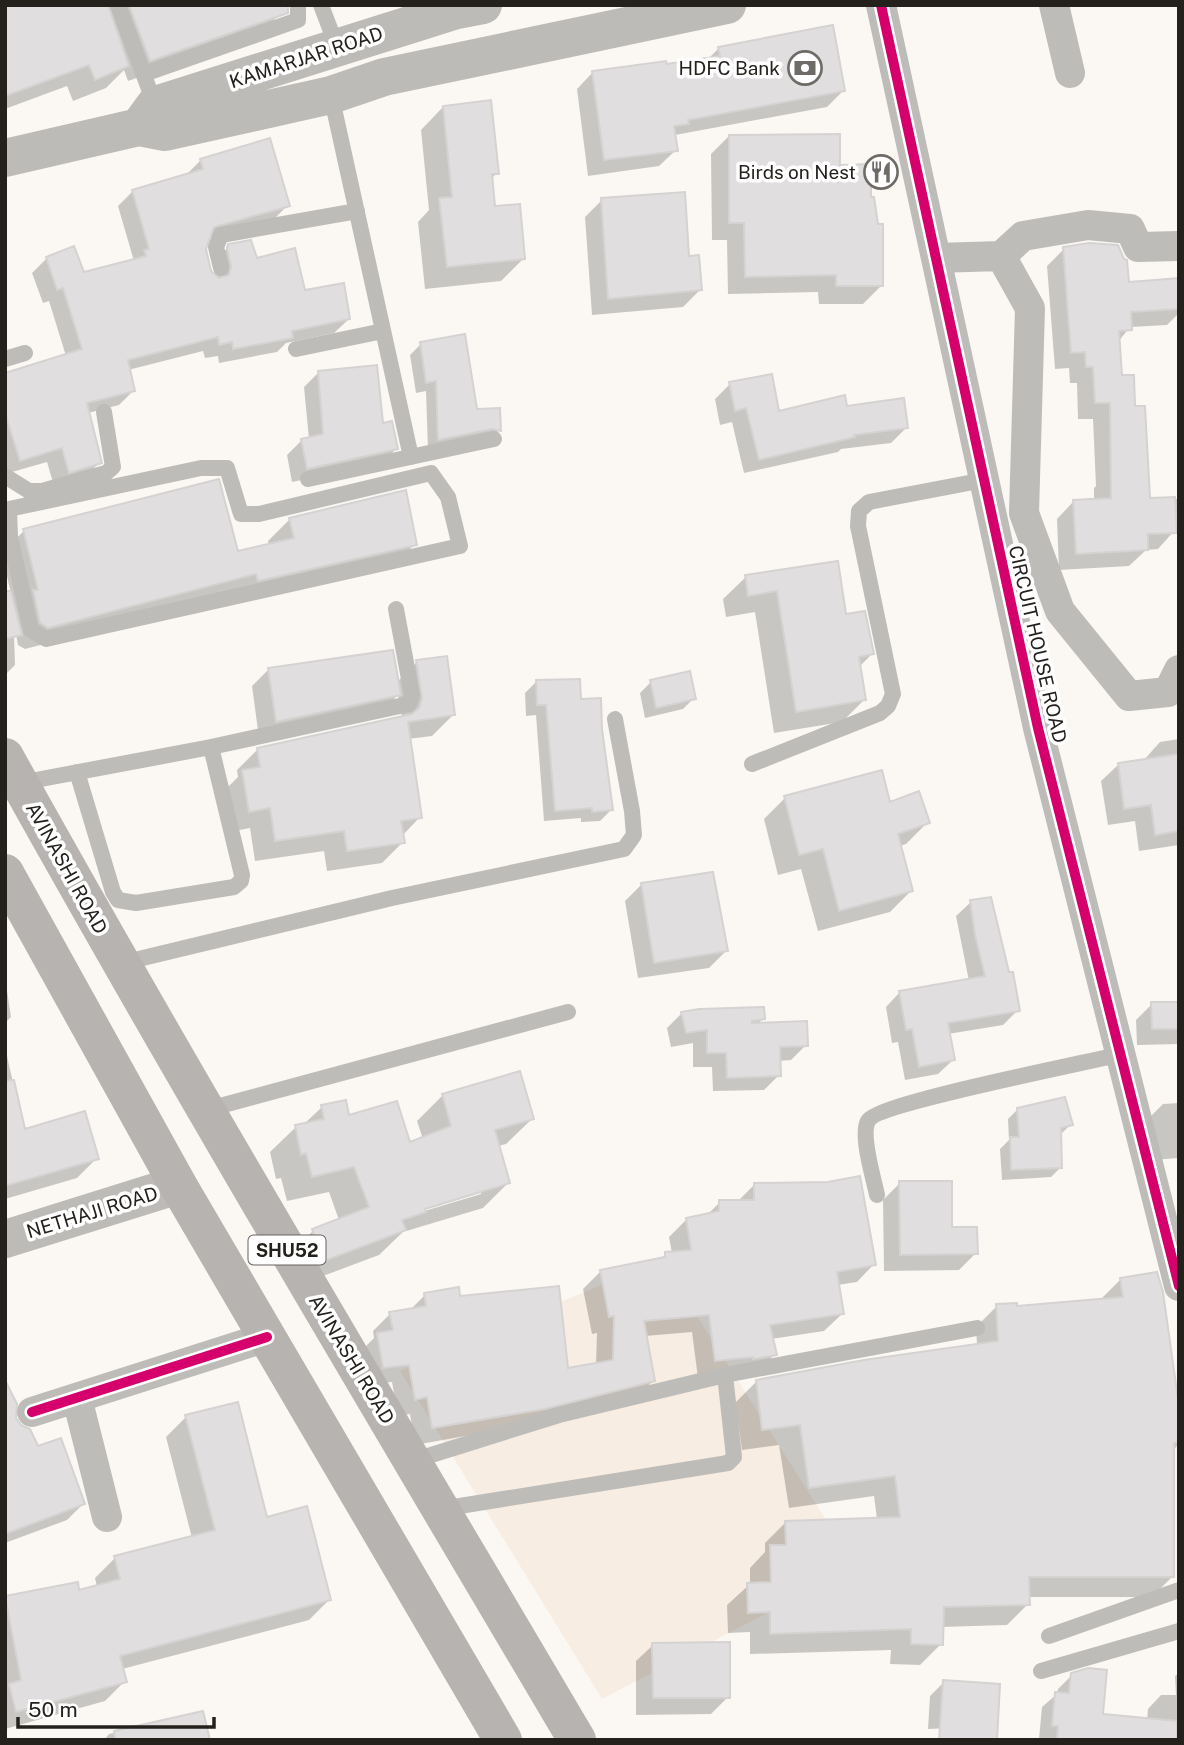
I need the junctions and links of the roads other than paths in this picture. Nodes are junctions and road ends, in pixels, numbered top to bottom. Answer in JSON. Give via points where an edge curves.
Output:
{"nodes":[{"id":1,"x":118,"y":5,"type":"edge"},
{"id":2,"x":298,"y":5,"type":"edge"},
{"id":3,"x":321,"y":5,"type":"edge"},
{"id":4,"x":483,"y":5,"type":"edge"},
{"id":5,"x":727,"y":5,"type":"edge"},
{"id":6,"x":881,"y":5,"type":"edge"},
{"id":7,"x":1054,"y":5,"type":"edge"},
{"id":8,"x":337,"y":47,"type":"junction"},
{"id":9,"x":1070,"y":73,"type":"dead end"},
{"id":10,"x":331,"y":95,"type":"junction"},
{"id":11,"x":151,"y":110,"type":"junction"},
{"id":12,"x":5,"y":158,"type":"edge"},
{"id":13,"x":357,"y":211,"type":"junction"},
{"id":14,"x":1179,"y":246,"type":"edge"},
{"id":15,"x":1001,"y":256,"type":"junction"},
{"id":16,"x":936,"y":258,"type":"junction"},
{"id":17,"x":221,"y":268,"type":"dead end"},
{"id":18,"x":383,"y":331,"type":"junction"},
{"id":19,"x":296,"y":349,"type":"dead end"},
{"id":20,"x":25,"y":354,"type":"dead end"},
{"id":21,"x":5,"y":359,"type":"edge"},
{"id":22,"x":104,"y":412,"type":"dead end"},
{"id":23,"x":494,"y":439,"type":"dead end"},
{"id":24,"x":411,"y":457,"type":"junction"},
{"id":25,"x":5,"y":476,"type":"edge"},
{"id":26,"x":308,"y":479,"type":"dead end"},
{"id":27,"x":984,"y":480,"type":"junction"},
{"id":28,"x":8,"y":538,"type":"edge"},
{"id":29,"x":396,"y":609,"type":"dead end"},
{"id":30,"x":1179,"y":670,"type":"edge"},
{"id":31,"x":615,"y":719,"type":"dead end"},
{"id":32,"x":211,"y":747,"type":"junction"},
{"id":33,"x":752,"y":764,"type":"dead end"},
{"id":34,"x":13,"y":770,"type":"edge"},
{"id":35,"x":77,"y":772,"type":"junction"},
{"id":36,"x":5,"y":873,"type":"edge"},
{"id":37,"x":120,"y":964,"type":"junction"},
{"id":38,"x":568,"y":1012,"type":"dead end"},
{"id":39,"x":1121,"y":1054,"type":"junction"},
{"id":40,"x":205,"y":1110,"type":"junction"},
{"id":41,"x":178,"y":1185,"type":"junction"},
{"id":42,"x":877,"y":1195,"type":"dead end"},
{"id":43,"x":5,"y":1238,"type":"edge"},
{"id":44,"x":1175,"y":1246,"type":"edge"},
{"id":45,"x":1179,"y":1286,"type":"edge"},
{"id":46,"x":977,"y":1328,"type":"dead end"},
{"id":47,"x":267,"y":1337,"type":"junction"},
{"id":48,"x":725,"y":1375,"type":"junction"},
{"id":49,"x":77,"y":1398,"type":"junction"},
{"id":50,"x":32,"y":1412,"type":"dead end"},
{"id":51,"x":412,"y":1461,"type":"junction"},
{"id":52,"x":441,"y":1509,"type":"junction"},
{"id":53,"x":107,"y":1517,"type":"dead end"},
{"id":54,"x":1179,"y":1590,"type":"edge"},
{"id":55,"x":1179,"y":1631,"type":"edge"},
{"id":56,"x":1049,"y":1636,"type":"dead end"},
{"id":57,"x":1041,"y":1671,"type":"dead end"},
{"id":58,"x":503,"y":1740,"type":"edge"},
{"id":59,"x":577,"y":1740,"type":"edge"}],
"edges":[{"from":1,"to":11,"type":"lane"},
{"from":2,"to":11,"type":"lane","via":[[298,20]]},
{"from":3,"to":8,"type":"lane"},
{"from":4,"to":8,"type":"main road","name":"KAMARJAR ROAD"},
{"from":5,"to":10,"type":"main road","via":[[384,77]]},
{"from":6,"to":16,"type":"street","name":"CIRCUIT HOUSE ROAD"},
{"from":7,"to":9,"type":"street"},
{"from":8,"to":11,"type":"main road","name":"KAMARJAR ROAD"},
{"from":10,"to":11,"type":"main road"},
{"from":10,"to":13,"type":"lane"},
{"from":11,"to":12,"type":"main road"},
{"from":13,"to":17,"type":"lane","via":[[221,235],[216,247]]},
{"from":13,"to":18,"type":"lane"},
{"from":14,"to":15,"type":"street","via":[[1138,247],[1130,229],[1088,225],[1023,236]]},
{"from":15,"to":16,"type":"street"},
{"from":15,"to":30,"type":"street","via":[[1030,308],[1024,513],[1060,611],[1129,696],[1168,692]]},
{"from":16,"to":27,"type":"street","name":"CIRCUIT HOUSE ROAD"},
{"from":18,"to":19,"type":"lane"},
{"from":18,"to":24,"type":"lane"},
{"from":20,"to":21,"type":"lane"},
{"from":22,"to":25,"type":"lane","via":[[113,467],[106,473],[42,491],[29,491]]},
{"from":23,"to":24,"type":"lane"},
{"from":24,"to":26,"type":"lane"},
{"from":27,"to":33,"type":"lane","via":[[869,502],[859,511],[858,526],[893,694],[888,706]]},
{"from":27,"to":39,"type":"street","name":"CIRCUIT HOUSE ROAD","via":[[1038,728]]},
{"from":28,"to":28,"type":"lane","via":[[9,509],[201,468],[227,468],[241,514],[259,514],[431,473],[448,497],[460,546],[46,639],[31,630]]},
{"from":29,"to":32,"type":"lane","via":[[412,695],[409,704]]},
{"from":31,"to":37,"type":"lane","via":[[634,835],[624,849],[392,898]]},
{"from":32,"to":35,"type":"lane"},
{"from":32,"to":35,"type":"lane","via":[[242,875],[234,887],[136,902],[118,900]]},
{"from":34,"to":35,"type":"lane"},
{"from":34,"to":37,"type":"main road","name":"AVINASHI ROAD","number":"SHU52"},
{"from":36,"to":41,"type":"main road","number":"SHU52"},
{"from":37,"to":40,"type":"main road","name":"AVINASHI ROAD","number":"SHU52"},
{"from":38,"to":40,"type":"lane"},
{"from":39,"to":42,"type":"lane","via":[[877,1113],[868,1121],[865,1135]]},
{"from":39,"to":44,"type":"street","name":"CIRCUIT HOUSE ROAD"},
{"from":40,"to":51,"type":"main road","name":"AVINASHI ROAD","number":"SHU52"},
{"from":41,"to":43,"type":"main road","name":"NETHAJI ROAD"},
{"from":41,"to":47,"type":"main road","number":"SHU52"},
{"from":44,"to":45,"type":"street","name":"CIRCUIT HOUSE ROAD"},
{"from":46,"to":48,"type":"lane"},
{"from":47,"to":49,"type":"street"},
{"from":47,"to":58,"type":"main road","number":"SHU52"},
{"from":48,"to":51,"type":"lane","via":[[559,1415]]},
{"from":48,"to":52,"type":"lane","via":[[734,1457],[728,1463]]},
{"from":49,"to":50,"type":"street"},
{"from":49,"to":53,"type":"street"},
{"from":51,"to":52,"type":"main road","name":"AVINASHI ROAD","number":"SHU52"},
{"from":52,"to":59,"type":"main road","name":"AVINASHI ROAD","number":"SHU52"},
{"from":54,"to":56,"type":"lane"},
{"from":55,"to":57,"type":"lane"}]}
